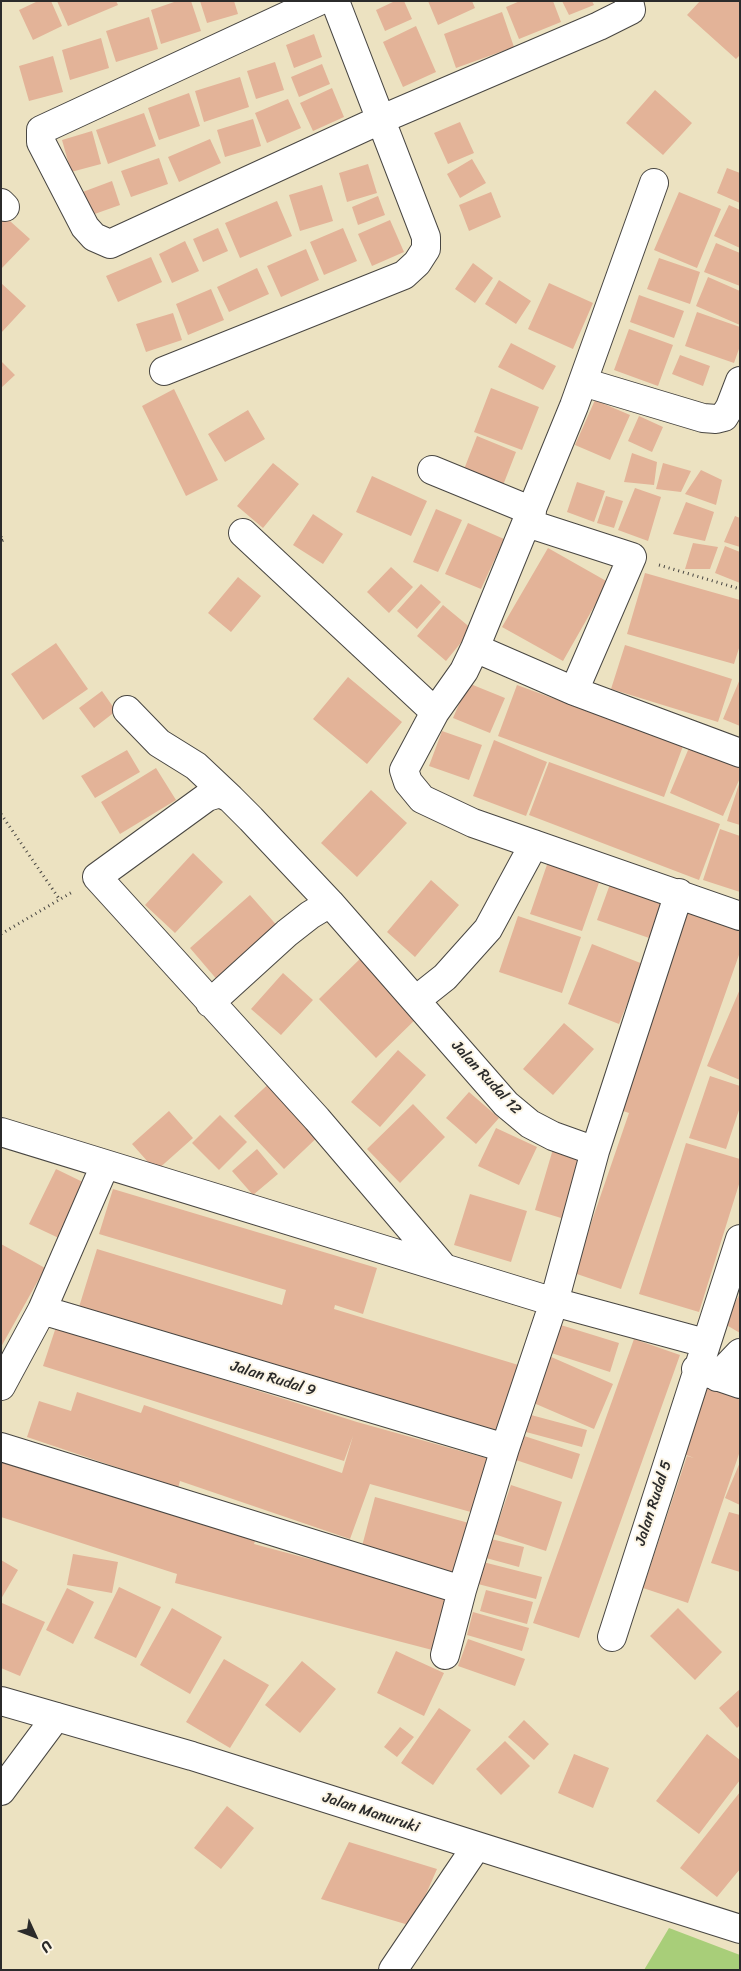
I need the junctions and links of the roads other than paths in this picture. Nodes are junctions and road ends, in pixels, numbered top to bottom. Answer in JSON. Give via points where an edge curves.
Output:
{"nodes":[{"id":1,"x":318,"y":1,"type":"edge"},
{"id":2,"x":335,"y":1,"type":"edge"},
{"id":3,"x":629,"y":1,"type":"edge"},
{"id":4,"x":382,"y":120,"type":"junction"},
{"id":5,"x":654,"y":183,"type":"dead end"},
{"id":6,"x":164,"y":371,"type":"dead end"},
{"id":7,"x":740,"y":381,"type":"edge"},
{"id":8,"x":583,"y":382,"type":"junction"},
{"id":9,"x":432,"y":470,"type":"dead end"},
{"id":10,"x":529,"y":517,"type":"junction"},
{"id":11,"x":243,"y":533,"type":"dead end"},
{"id":12,"x":475,"y":648,"type":"junction"},
{"id":13,"x":574,"y":691,"type":"junction"},
{"id":14,"x":127,"y":710,"type":"dead end"},
{"id":15,"x":434,"y":712,"type":"junction"},
{"id":16,"x":740,"y":753,"type":"edge"},
{"id":17,"x":230,"y":798,"type":"junction"},
{"id":18,"x":534,"y":844,"type":"junction"},
{"id":19,"x":679,"y":893,"type":"junction"},
{"id":20,"x":330,"y":903,"type":"junction"},
{"id":21,"x":740,"y":916,"type":"edge"},
{"id":22,"x":416,"y":1000,"type":"junction"},
{"id":23,"x":210,"y":1003,"type":"junction"},
{"id":24,"x":1,"y":1132,"type":"edge"},
{"id":25,"x":595,"y":1152,"type":"junction"},
{"id":26,"x":104,"y":1164,"type":"junction"},
{"id":27,"x":740,"y":1239,"type":"edge"},
{"id":28,"x":444,"y":1268,"type":"junction"},
{"id":29,"x":554,"y":1302,"type":"junction"},
{"id":30,"x":42,"y":1310,"type":"junction"},
{"id":31,"x":705,"y":1343,"type":"junction"},
{"id":32,"x":740,"y":1353,"type":"edge"},
{"id":33,"x":718,"y":1377,"type":"edge"},
{"id":34,"x":1,"y":1386,"type":"edge"},
{"id":35,"x":1,"y":1447,"type":"edge"},
{"id":36,"x":505,"y":1448,"type":"junction"},
{"id":37,"x":462,"y":1590,"type":"junction"},
{"id":38,"x":612,"y":1637,"type":"dead end"},
{"id":39,"x":445,"y":1656,"type":"dead end"},
{"id":40,"x":1,"y":1701,"type":"edge"},
{"id":41,"x":56,"y":1717,"type":"junction"},
{"id":42,"x":1,"y":1791,"type":"edge"},
{"id":43,"x":476,"y":1847,"type":"junction"},
{"id":44,"x":740,"y":1929,"type":"edge"},
{"id":45,"x":393,"y":1970,"type":"edge"}],
"edges":[{"from":1,"to":4,"type":"street","via":[[41,130],[41,142],[85,227],[94,237],[110,244]]},
{"from":2,"to":4,"type":"street"},
{"from":3,"to":4,"type":"street","via":[[631,10],[599,26]]},
{"from":4,"to":6,"type":"street","via":[[426,237],[426,249],[417,263],[404,275]]},
{"from":5,"to":8,"type":"street"},
{"from":7,"to":8,"type":"street","via":[[724,417],[716,420]]},
{"from":8,"to":10,"type":"street"},
{"from":9,"to":10,"type":"street"},
{"from":10,"to":12,"type":"street"},
{"from":10,"to":13,"type":"street","via":[[632,557]]},
{"from":11,"to":15,"type":"street"},
{"from":12,"to":13,"type":"street"},
{"from":12,"to":15,"type":"street","via":[[464,671]]},
{"from":13,"to":16,"type":"street"},
{"from":14,"to":17,"type":"street","name":"Jalan Rudal 12","via":[[159,743],[196,766]]},
{"from":15,"to":18,"type":"street","via":[[404,770],[408,782],[422,799],[473,824]]},
{"from":17,"to":20,"type":"street","name":"Jalan Rudal 12"},
{"from":17,"to":23,"type":"street","via":[[220,793],[207,797],[97,877]]},
{"from":18,"to":19,"type":"street"},
{"from":18,"to":22,"type":"street","via":[[488,929],[446,977]]},
{"from":19,"to":21,"type":"street"},
{"from":19,"to":25,"type":"street"},
{"from":20,"to":22,"type":"street","name":"Jalan Rudal 12"},
{"from":20,"to":23,"type":"street","via":[[287,933]]},
{"from":22,"to":25,"type":"street","name":"Jalan Rudal 12","via":[[506,1104],[530,1124]]},
{"from":23,"to":28,"type":"street","via":[[317,1119]]},
{"from":24,"to":26,"type":"street"},
{"from":25,"to":29,"type":"street"},
{"from":26,"to":28,"type":"street"},
{"from":26,"to":30,"type":"street"},
{"from":27,"to":31,"type":"street","name":"Jalan Rudal 5"},
{"from":28,"to":29,"type":"street"},
{"from":29,"to":31,"type":"street"},
{"from":29,"to":36,"type":"street"},
{"from":30,"to":34,"type":"street"},
{"from":30,"to":36,"type":"street","name":"Jalan Rudal 9"},
{"from":31,"to":33,"type":"street","name":"Jalan Rudal 5"},
{"from":32,"to":33,"type":"street"},
{"from":33,"to":38,"type":"street","name":"Jalan Rudal 5"},
{"from":35,"to":37,"type":"street"},
{"from":36,"to":37,"type":"street"},
{"from":37,"to":39,"type":"street"},
{"from":40,"to":41,"type":"street","name":"Jalan Manuruki"},
{"from":41,"to":42,"type":"street"},
{"from":41,"to":43,"type":"street","name":"Jalan Manuruki","via":[[192,1756]]},
{"from":43,"to":44,"type":"street","name":"Jalan Manuruki"},
{"from":43,"to":45,"type":"street"}]}
